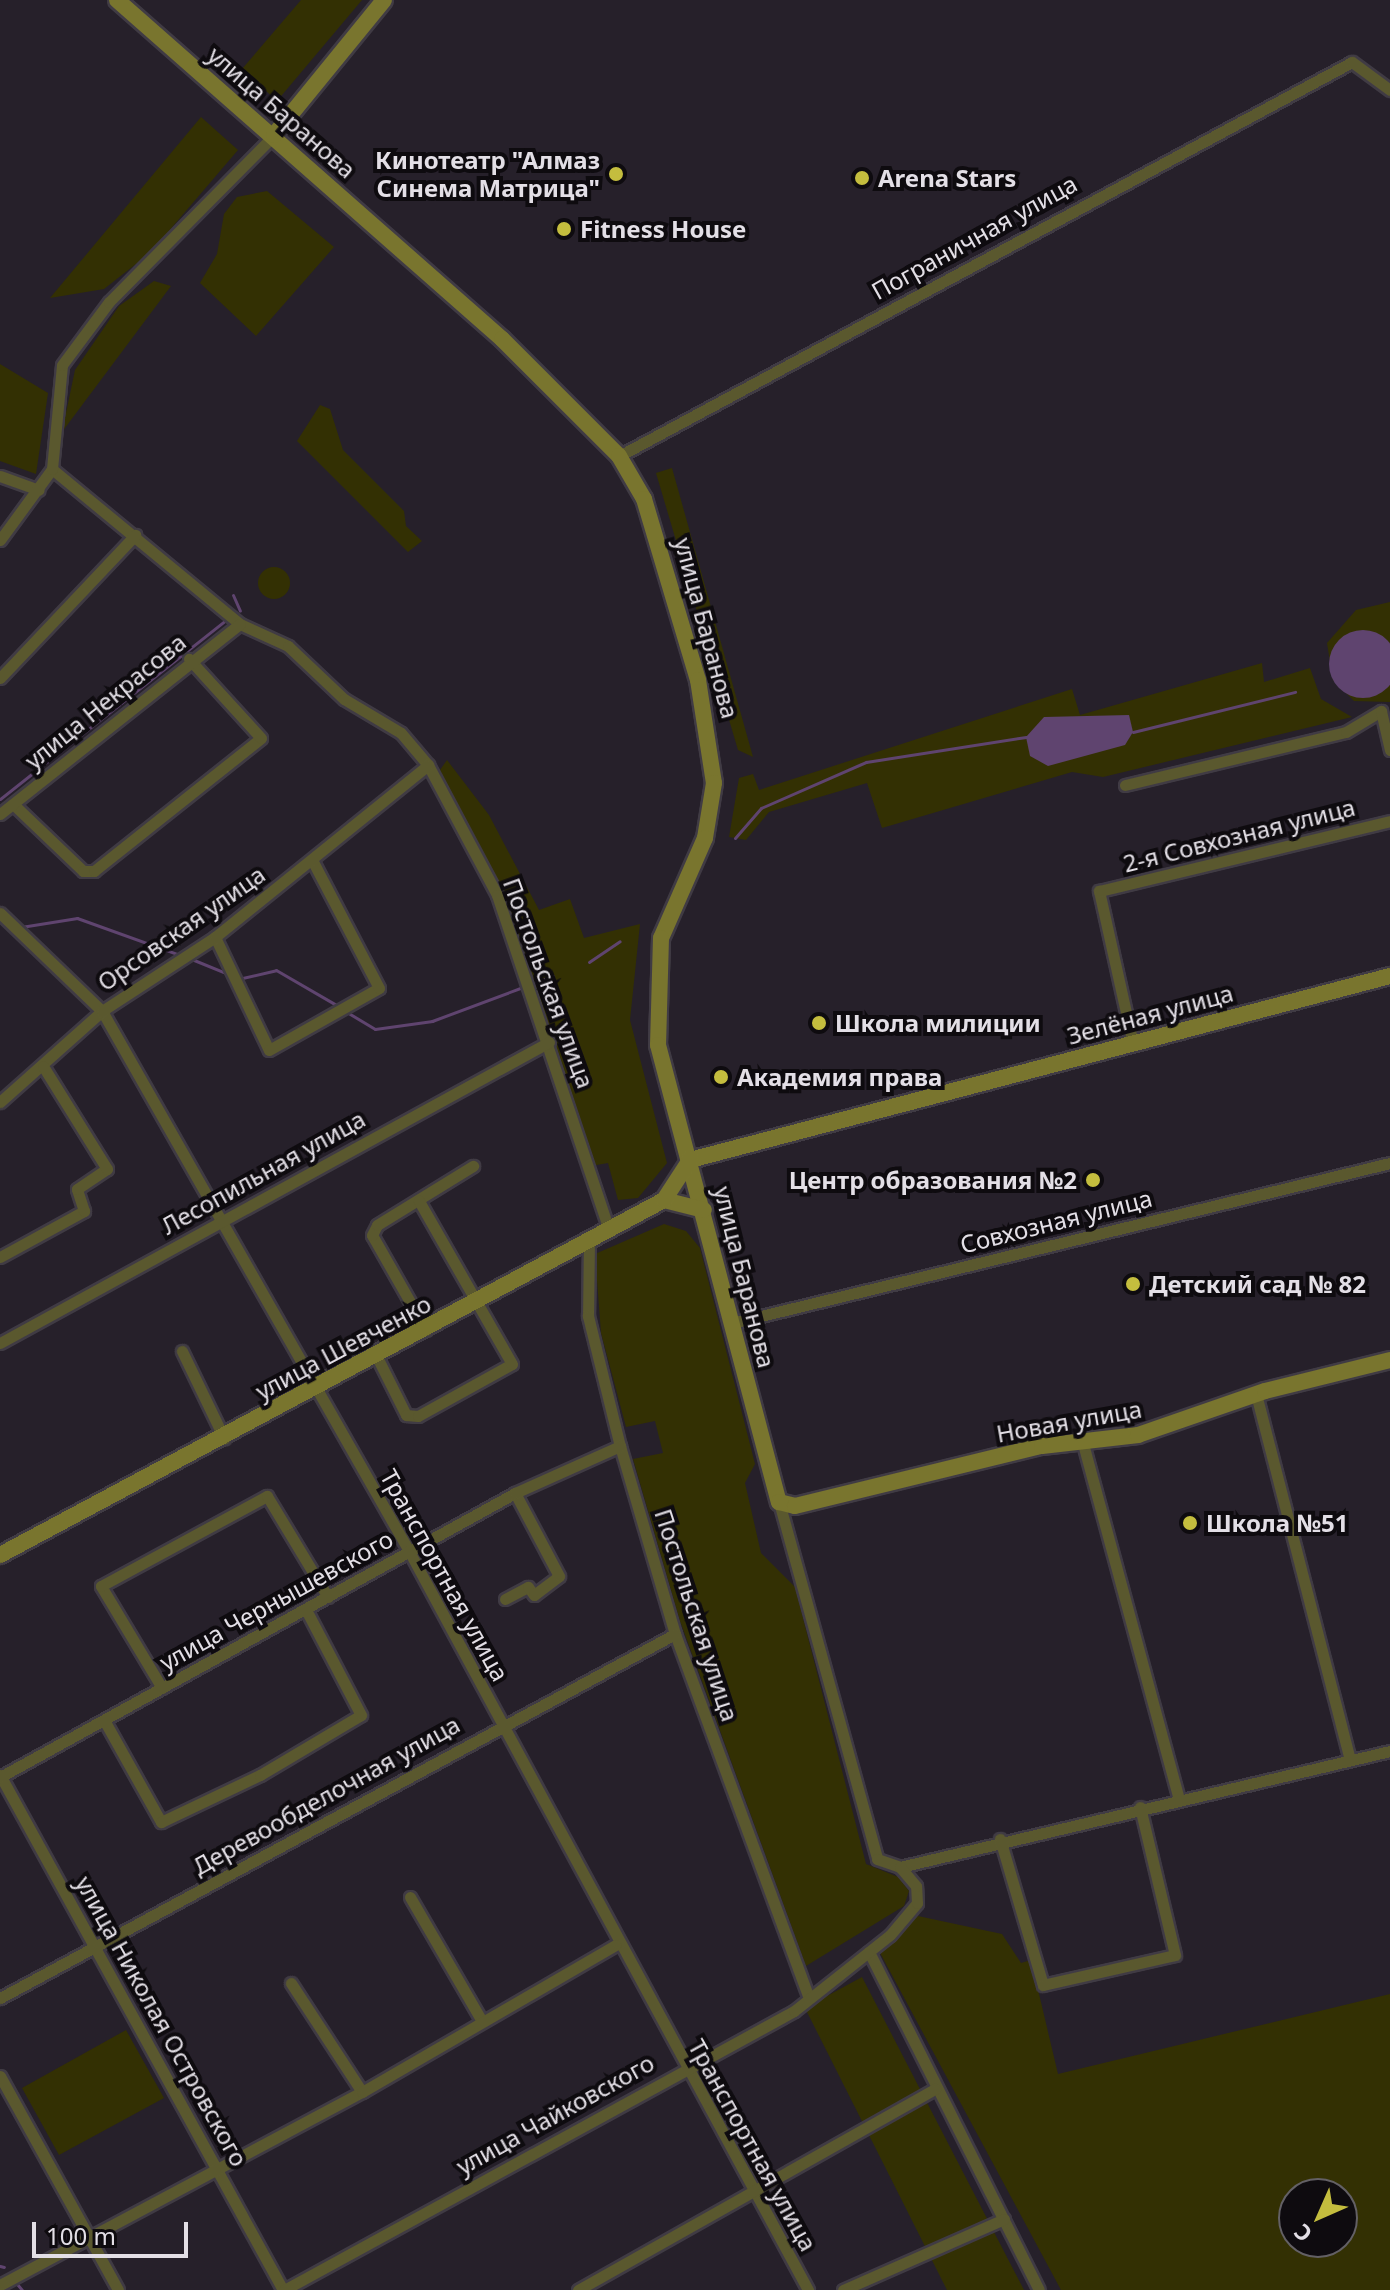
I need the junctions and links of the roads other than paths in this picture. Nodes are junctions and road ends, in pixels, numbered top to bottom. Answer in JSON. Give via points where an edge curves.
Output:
{"nodes":[{"id":1,"x":117,"y":0,"type":"edge"},
{"id":2,"x":384,"y":0,"type":"edge"},
{"id":3,"x":1390,"y":90,"type":"edge"},
{"id":4,"x":274,"y":135,"type":"junction"},
{"id":5,"x":619,"y":456,"type":"junction"},
{"id":6,"x":52,"y":469,"type":"junction"},
{"id":7,"x":0,"y":476,"type":"edge"},
{"id":8,"x":39,"y":490,"type":"junction"},
{"id":9,"x":135,"y":535,"type":"junction"},
{"id":10,"x":0,"y":540,"type":"edge"},
{"id":11,"x":240,"y":624,"type":"junction"},
{"id":12,"x":189,"y":659,"type":"junction"},
{"id":13,"x":0,"y":678,"type":"edge"},
{"id":14,"x":1390,"y":750,"type":"edge"},
{"id":15,"x":428,"y":765,"type":"junction"},
{"id":16,"x":1125,"y":785,"type":"dead end"},
{"id":17,"x":13,"y":804,"type":"junction"},
{"id":18,"x":0,"y":814,"type":"edge"},
{"id":19,"x":1390,"y":821,"type":"edge"},
{"id":20,"x":312,"y":860,"type":"junction"},
{"id":21,"x":0,"y":913,"type":"edge"},
{"id":22,"x":215,"y":937,"type":"junction"},
{"id":23,"x":1390,"y":976,"type":"edge"},
{"id":24,"x":102,"y":1011,"type":"junction"},
{"id":25,"x":549,"y":1042,"type":"junction"},
{"id":26,"x":1133,"y":1044,"type":"junction"},
{"id":27,"x":43,"y":1066,"type":"junction"},
{"id":28,"x":0,"y":1102,"type":"edge"},
{"id":29,"x":690,"y":1160,"type":"junction"},
{"id":30,"x":1390,"y":1163,"type":"edge"},
{"id":31,"x":473,"y":1166,"type":"dead end"},
{"id":32,"x":664,"y":1200,"type":"junction"},
{"id":33,"x":419,"y":1201,"type":"junction"},
{"id":34,"x":704,"y":1210,"type":"junction"},
{"id":35,"x":220,"y":1220,"type":"junction"},
{"id":36,"x":608,"y":1227,"type":"junction"},
{"id":37,"x":589,"y":1239,"type":"junction"},
{"id":38,"x":0,"y":1257,"type":"edge"},
{"id":39,"x":479,"y":1301,"type":"junction"},
{"id":40,"x":732,"y":1323,"type":"junction"},
{"id":41,"x":426,"y":1330,"type":"junction"},
{"id":42,"x":0,"y":1343,"type":"edge"},
{"id":43,"x":182,"y":1351,"type":"dead end"},
{"id":44,"x":377,"y":1357,"type":"junction"},
{"id":45,"x":1390,"y":1360,"type":"edge"},
{"id":46,"x":316,"y":1389,"type":"junction"},
{"id":47,"x":1256,"y":1394,"type":"junction"},
{"id":48,"x":224,"y":1438,"type":"junction"},
{"id":49,"x":1082,"y":1440,"type":"junction"},
{"id":50,"x":620,"y":1446,"type":"junction"},
{"id":51,"x":515,"y":1493,"type":"junction"},
{"id":52,"x":779,"y":1502,"type":"junction"},
{"id":53,"x":409,"y":1551,"type":"junction"},
{"id":54,"x":0,"y":1555,"type":"edge"},
{"id":55,"x":328,"y":1597,"type":"junction"},
{"id":56,"x":505,"y":1599,"type":"dead end"},
{"id":57,"x":306,"y":1610,"type":"junction"},
{"id":58,"x":675,"y":1634,"type":"junction"},
{"id":59,"x":162,"y":1688,"type":"junction"},
{"id":60,"x":104,"y":1720,"type":"junction"},
{"id":61,"x":502,"y":1724,"type":"junction"},
{"id":62,"x":1390,"y":1751,"type":"edge"},
{"id":63,"x":1350,"y":1760,"type":"junction"},
{"id":64,"x":0,"y":1776,"type":"edge"},
{"id":65,"x":1179,"y":1799,"type":"junction"},
{"id":66,"x":1140,"y":1807,"type":"junction"},
{"id":67,"x":1000,"y":1839,"type":"junction"},
{"id":68,"x":900,"y":1867,"type":"junction"},
{"id":69,"x":410,"y":1897,"type":"dead end"},
{"id":70,"x":95,"y":1945,"type":"junction"},
{"id":71,"x":616,"y":1945,"type":"junction"},
{"id":72,"x":869,"y":1952,"type":"junction"},
{"id":73,"x":291,"y":1983,"type":"dead end"},
{"id":74,"x":808,"y":1995,"type":"junction"},
{"id":75,"x":0,"y":1998,"type":"edge"},
{"id":76,"x":482,"y":2021,"type":"junction"},
{"id":77,"x":686,"y":2066,"type":"junction"},
{"id":78,"x":0,"y":2076,"type":"edge"},
{"id":79,"x":935,"y":2089,"type":"junction"},
{"id":80,"x":362,"y":2092,"type":"junction"},
{"id":81,"x":216,"y":2167,"type":"junction"},
{"id":82,"x":755,"y":2193,"type":"junction"},
{"id":83,"x":1004,"y":2219,"type":"junction"},
{"id":84,"x":89,"y":2238,"type":"junction"},
{"id":85,"x":0,"y":2285,"type":"edge"},
{"id":86,"x":118,"y":2290,"type":"edge"},
{"id":87,"x":284,"y":2290,"type":"edge"},
{"id":88,"x":578,"y":2290,"type":"edge"},
{"id":89,"x":808,"y":2290,"type":"edge"},
{"id":90,"x":843,"y":2290,"type":"edge"},
{"id":91,"x":1039,"y":2290,"type":"edge"}],
"edges":[{"from":1,"to":4,"type":"main road","name":"улица Баранова"},
{"from":2,"to":4,"type":"main road"},
{"from":3,"to":5,"type":"street","name":"Пограничная улица","via":[[1352,62]]},
{"from":4,"to":5,"type":"main road","name":"улица Баранова","via":[[502,339]]},
{"from":4,"to":6,"type":"street","via":[[109,302],[62,365]]},
{"from":5,"to":29,"type":"main road","name":"улица Баранова","via":[[659,538],[713,746],[705,838],[661,938],[655,988],[658,1045]]},
{"from":6,"to":8,"type":"street"},
{"from":6,"to":9,"type":"street","name":"Постольская улица"},
{"from":7,"to":8,"type":"street"},
{"from":8,"to":10,"type":"street"},
{"from":9,"to":11,"type":"street","name":"Постольская улица"},
{"from":9,"to":13,"type":"street"},
{"from":11,"to":12,"type":"street","name":"улица Некрасова"},
{"from":11,"to":15,"type":"street","name":"Постольская улица","via":[[288,646],[344,699],[401,733]]},
{"from":12,"to":17,"type":"street","name":"улица Некрасова"},
{"from":12,"to":17,"type":"street","via":[[261,738],[94,871],[83,871]]},
{"from":14,"to":16,"type":"street","via":[[1381,711],[1346,732]]},
{"from":15,"to":20,"type":"street","name":"Орсовская улица"},
{"from":15,"to":25,"type":"street","name":"Постольская улица","via":[[497,895]]},
{"from":17,"to":18,"type":"street","name":"улица Некрасова"},
{"from":19,"to":26,"type":"street","name":"2-я Совхозная улица","via":[[1099,891]]},
{"from":20,"to":22,"type":"street","name":"Орсовская улица"},
{"from":20,"to":22,"type":"street","via":[[379,988],[269,1050]]},
{"from":21,"to":24,"type":"street","name":"Транспортная улица"},
{"from":22,"to":24,"type":"street","name":"Орсовская улица"},
{"from":23,"to":26,"type":"main road","name":"Зелёная улица"},
{"from":24,"to":27,"type":"street","name":"Орсовская улица"},
{"from":24,"to":35,"type":"street","name":"Транспортная улица"},
{"from":25,"to":35,"type":"street","name":"Лесопильная улица"},
{"from":25,"to":36,"type":"street","name":"Постольская улица"},
{"from":26,"to":29,"type":"main road","name":"Зелёная улица"},
{"from":27,"to":28,"type":"street","name":"Орсовская улица"},
{"from":27,"to":38,"type":"street","via":[[107,1169],[77,1189],[84,1211]]},
{"from":29,"to":32,"type":"main road"},
{"from":29,"to":34,"type":"main road","name":"улица Баранова"},
{"from":30,"to":40,"type":"street","name":"Совхозная улица"},
{"from":31,"to":33,"type":"street"},
{"from":32,"to":34,"type":"main road"},
{"from":32,"to":36,"type":"main road","name":"улица Шевченко"},
{"from":33,"to":39,"type":"street"},
{"from":33,"to":41,"type":"street","via":[[372,1235]]},
{"from":34,"to":40,"type":"main road","name":"улица Баранова"},
{"from":35,"to":42,"type":"street","name":"Лесопильная улица"},
{"from":35,"to":46,"type":"street","name":"Транспортная улица"},
{"from":36,"to":37,"type":"main road","name":"улица Шевченко"},
{"from":37,"to":39,"type":"main road","name":"улица Шевченко"},
{"from":37,"to":50,"type":"street","name":"Постольская улица","via":[[588,1316]]},
{"from":39,"to":41,"type":"main road","name":"улица Шевченко"},
{"from":39,"to":44,"type":"street","via":[[512,1364],[505,1374],[406,1415]]},
{"from":40,"to":52,"type":"main road","name":"улица Баранова"},
{"from":41,"to":44,"type":"main road","name":"улица Шевченко"},
{"from":43,"to":48,"type":"street"},
{"from":44,"to":46,"type":"main road","name":"улица Шевченко"},
{"from":45,"to":47,"type":"main road","name":"Новая улица"},
{"from":46,"to":48,"type":"main road","name":"улица Шевченко"},
{"from":46,"to":53,"type":"street","name":"Транспортная улица"},
{"from":47,"to":49,"type":"main road","name":"Новая улица","via":[[1204,1417]]},
{"from":47,"to":63,"type":"street"},
{"from":48,"to":54,"type":"main road","name":"улица Шевченко"},
{"from":49,"to":52,"type":"main road","name":"Новая улица","via":[[795,1506]]},
{"from":49,"to":65,"type":"street"},
{"from":50,"to":51,"type":"street","name":"улица Чернышевского"},
{"from":50,"to":58,"type":"street","name":"Постольская улица"},
{"from":51,"to":53,"type":"street","name":"улица Чернышевского"},
{"from":51,"to":56,"type":"street","via":[[559,1576],[534,1595],[528,1587]]},
{"from":52,"to":68,"type":"street","via":[[877,1859]]},
{"from":53,"to":55,"type":"street","name":"улица Чернышевского"},
{"from":53,"to":61,"type":"street","name":"Транспортная улица"},
{"from":55,"to":57,"type":"street","name":"улица Чернышевского"},
{"from":55,"to":59,"type":"street","via":[[267,1496],[101,1586]]},
{"from":57,"to":59,"type":"street","name":"улица Чернышевского"},
{"from":57,"to":60,"type":"street","via":[[361,1715],[260,1775],[161,1822]]},
{"from":58,"to":61,"type":"street","name":"Деревообделочная улица"},
{"from":58,"to":74,"type":"street","name":"Постольская улица"},
{"from":59,"to":60,"type":"street","name":"улица Чернышевского"},
{"from":60,"to":64,"type":"street","name":"улица Чернышевского"},
{"from":61,"to":70,"type":"street","name":"Деревообделочная улица"},
{"from":61,"to":71,"type":"street","name":"Транспортная улица"},
{"from":62,"to":63,"type":"street"},
{"from":63,"to":65,"type":"street"},
{"from":64,"to":70,"type":"street","name":"улица Николая Островского"},
{"from":65,"to":66,"type":"street"},
{"from":66,"to":67,"type":"street"},
{"from":66,"to":67,"type":"street","via":[[1175,1955],[1043,1985]]},
{"from":67,"to":68,"type":"street"},
{"from":68,"to":72,"type":"street","name":"улица Чайковского","via":[[916,1886],[917,1903]]},
{"from":69,"to":76,"type":"street"},
{"from":70,"to":75,"type":"street","name":"Деревообделочная улица"},
{"from":70,"to":81,"type":"street","name":"улица Николая Островского"},
{"from":71,"to":76,"type":"street"},
{"from":71,"to":77,"type":"street","name":"Транспортная улица"},
{"from":72,"to":74,"type":"street","name":"улица Чайковского"},
{"from":72,"to":79,"type":"street"},
{"from":73,"to":80,"type":"street"},
{"from":74,"to":77,"type":"street","name":"улица Чайковского","via":[[794,2011]]},
{"from":76,"to":80,"type":"street"},
{"from":77,"to":82,"type":"street","name":"Транспортная улица"},
{"from":77,"to":87,"type":"street","name":"улица Чайковского"},
{"from":78,"to":84,"type":"street"},
{"from":79,"to":82,"type":"street"},
{"from":79,"to":83,"type":"street"},
{"from":80,"to":81,"type":"street"},
{"from":81,"to":84,"type":"street"},
{"from":81,"to":87,"type":"street","name":"улица Николая Островского"},
{"from":82,"to":88,"type":"street"},
{"from":82,"to":89,"type":"street","name":"Транспортная улица"},
{"from":83,"to":90,"type":"street"},
{"from":83,"to":91,"type":"street"},
{"from":84,"to":85,"type":"street"},
{"from":84,"to":86,"type":"street"}]}
